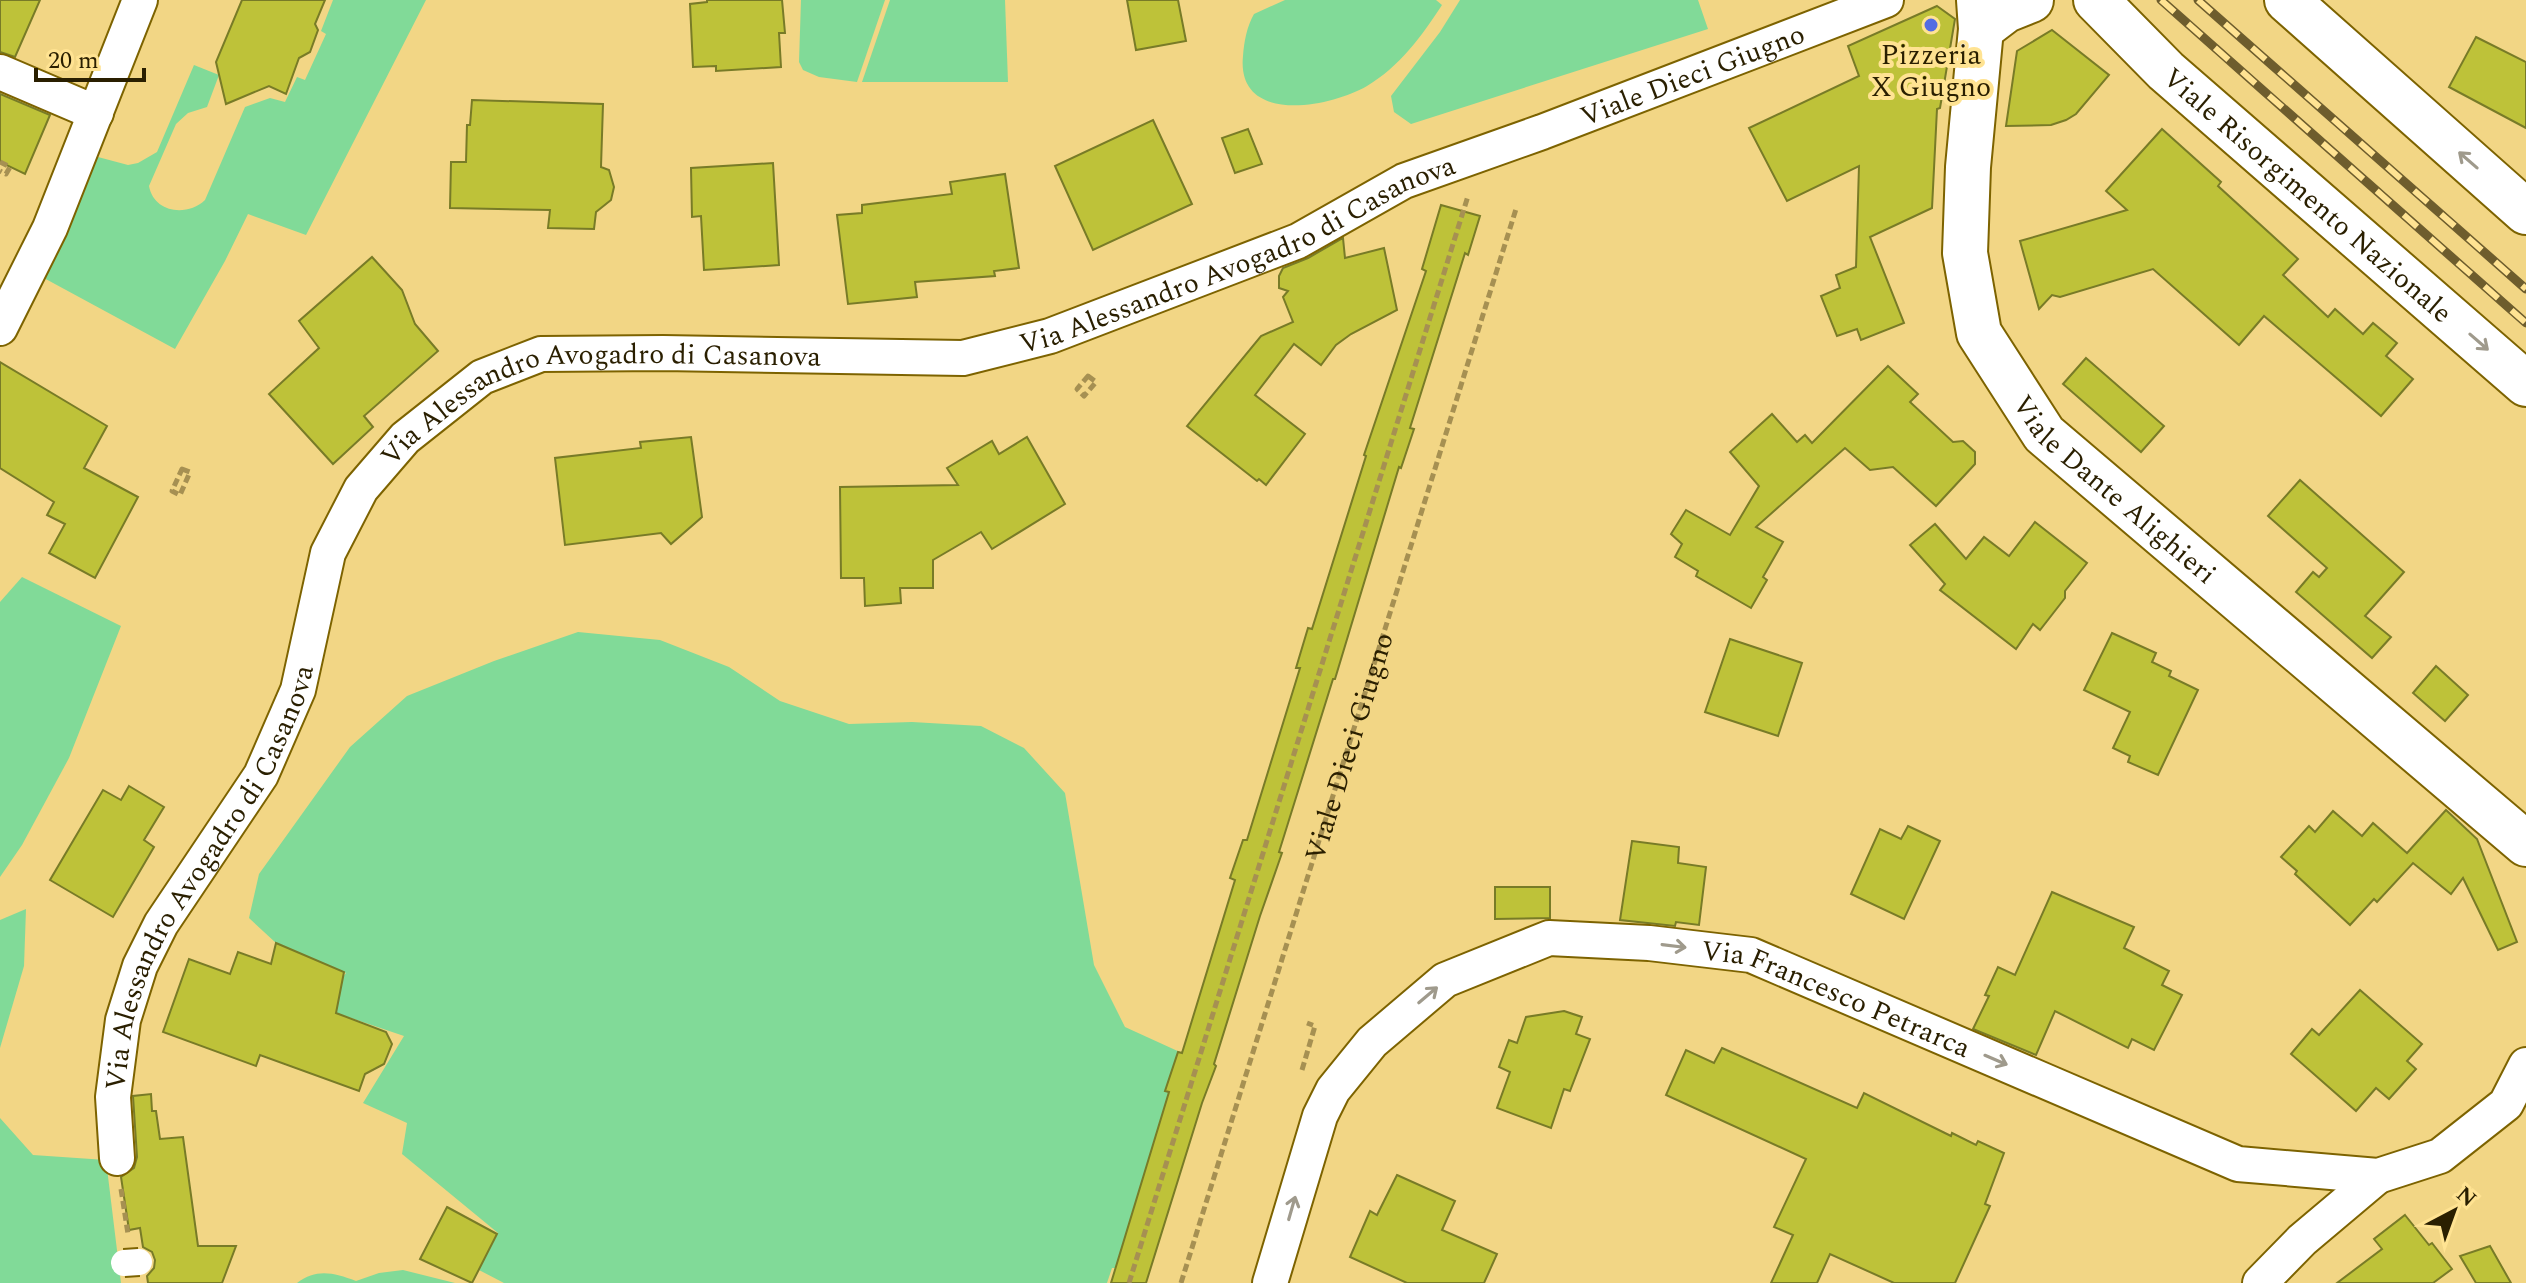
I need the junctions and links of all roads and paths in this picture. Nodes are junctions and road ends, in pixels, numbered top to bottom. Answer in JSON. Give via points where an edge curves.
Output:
{"nodes":[{"id":1,"x":140,"y":0,"type":"edge"},
{"id":2,"x":1886,"y":0,"type":"edge"},
{"id":3,"x":2031,"y":0,"type":"edge"},
{"id":4,"x":2070,"y":0,"type":"edge"},
{"id":5,"x":2096,"y":0,"type":"edge"},
{"id":6,"x":2287,"y":0,"type":"edge"},
{"id":7,"x":1980,"y":14,"type":"edge"},
{"id":8,"x":2166,"y":71,"type":"junction"},
{"id":9,"x":0,"y":72,"type":"edge"},
{"id":10,"x":96,"y":113,"type":"junction"},
{"id":11,"x":1542,"y":132,"type":"joint"},
{"id":12,"x":0,"y":162,"type":"edge"},
{"id":13,"x":0,"y":171,"type":"edge"},
{"id":14,"x":1468,"y":195,"type":"dead end"},
{"id":15,"x":1516,"y":209,"type":"dead end"},
{"id":16,"x":2526,"y":212,"type":"edge"},
{"id":17,"x":1,"y":323,"type":"edge"},
{"id":18,"x":2526,"y":384,"type":"edge"},
{"id":19,"x":172,"y":491,"type":"joint"},
{"id":20,"x":2526,"y":844,"type":"edge"},
{"id":21,"x":2526,"y":1065,"type":"edge"},
{"id":22,"x":117,"y":1158,"type":"joint"},
{"id":23,"x":2378,"y":1176,"type":"junction"},
{"id":24,"x":128,"y":1236,"type":"dead end"},
{"id":25,"x":1129,"y":1283,"type":"edge"},
{"id":26,"x":1181,"y":1283,"type":"edge"},
{"id":27,"x":1270,"y":1283,"type":"edge"},
{"id":28,"x":2260,"y":1283,"type":"edge"}],
"edges":[{"from":1,"to":10,"type":"street"},
{"from":2,"to":11,"type":"street","name":"Viale Dieci Giugno"},
{"from":3,"to":7,"type":"main road"},
{"from":4,"to":8,"type":"main road"},
{"from":5,"to":8,"type":"main road","name":"Viale Risorgimento Nazionale"},
{"from":16,"to":6,"type":"main road","one_way":true},
{"from":7,"to":20,"type":"main road","name":"Viale Dante Alighieri","via":[[1965,253],[1979,333],[2044,434]]},
{"from":8,"to":18,"type":"main road","name":"Viale Risorgimento Nazionale","one_way":true},
{"from":9,"to":10,"type":"street"},
{"from":10,"to":17,"type":"street","via":[[50,228]]},
{"from":11,"to":22,"type":"street","name":"Via Alessandro Avogadro di Casanova","via":[[1404,181],[1298,241],[1050,336],[963,358],[541,354],[482,377],[387,458],[361,489],[328,553],[298,690],[261,775],[161,924],[140,966],[123,1020],[113,1097]]},
{"from":12,"to":13,"type":"path","via":[[10,167],[6,174]]},
{"from":14,"to":25,"type":"path"},
{"from":15,"to":26,"type":"path","name":"Viale Dieci Giugno"},
{"from":19,"to":19,"type":"path","via":[[182,469],[190,472],[180,495]]},
{"from":21,"to":23,"type":"street","name":"Via Francesco Petrarca","via":[[2506,1104],[2440,1156]]},
{"from":22,"to":24,"type":"path"},
{"from":27,"to":23,"type":"street","name":"Via Francesco Petrarca","one_way":true,"via":[[1320,1116],[1372,1042],[1445,980],[1549,938],[1751,955],[2238,1164]]},
{"from":23,"to":28,"type":"street"}]}
